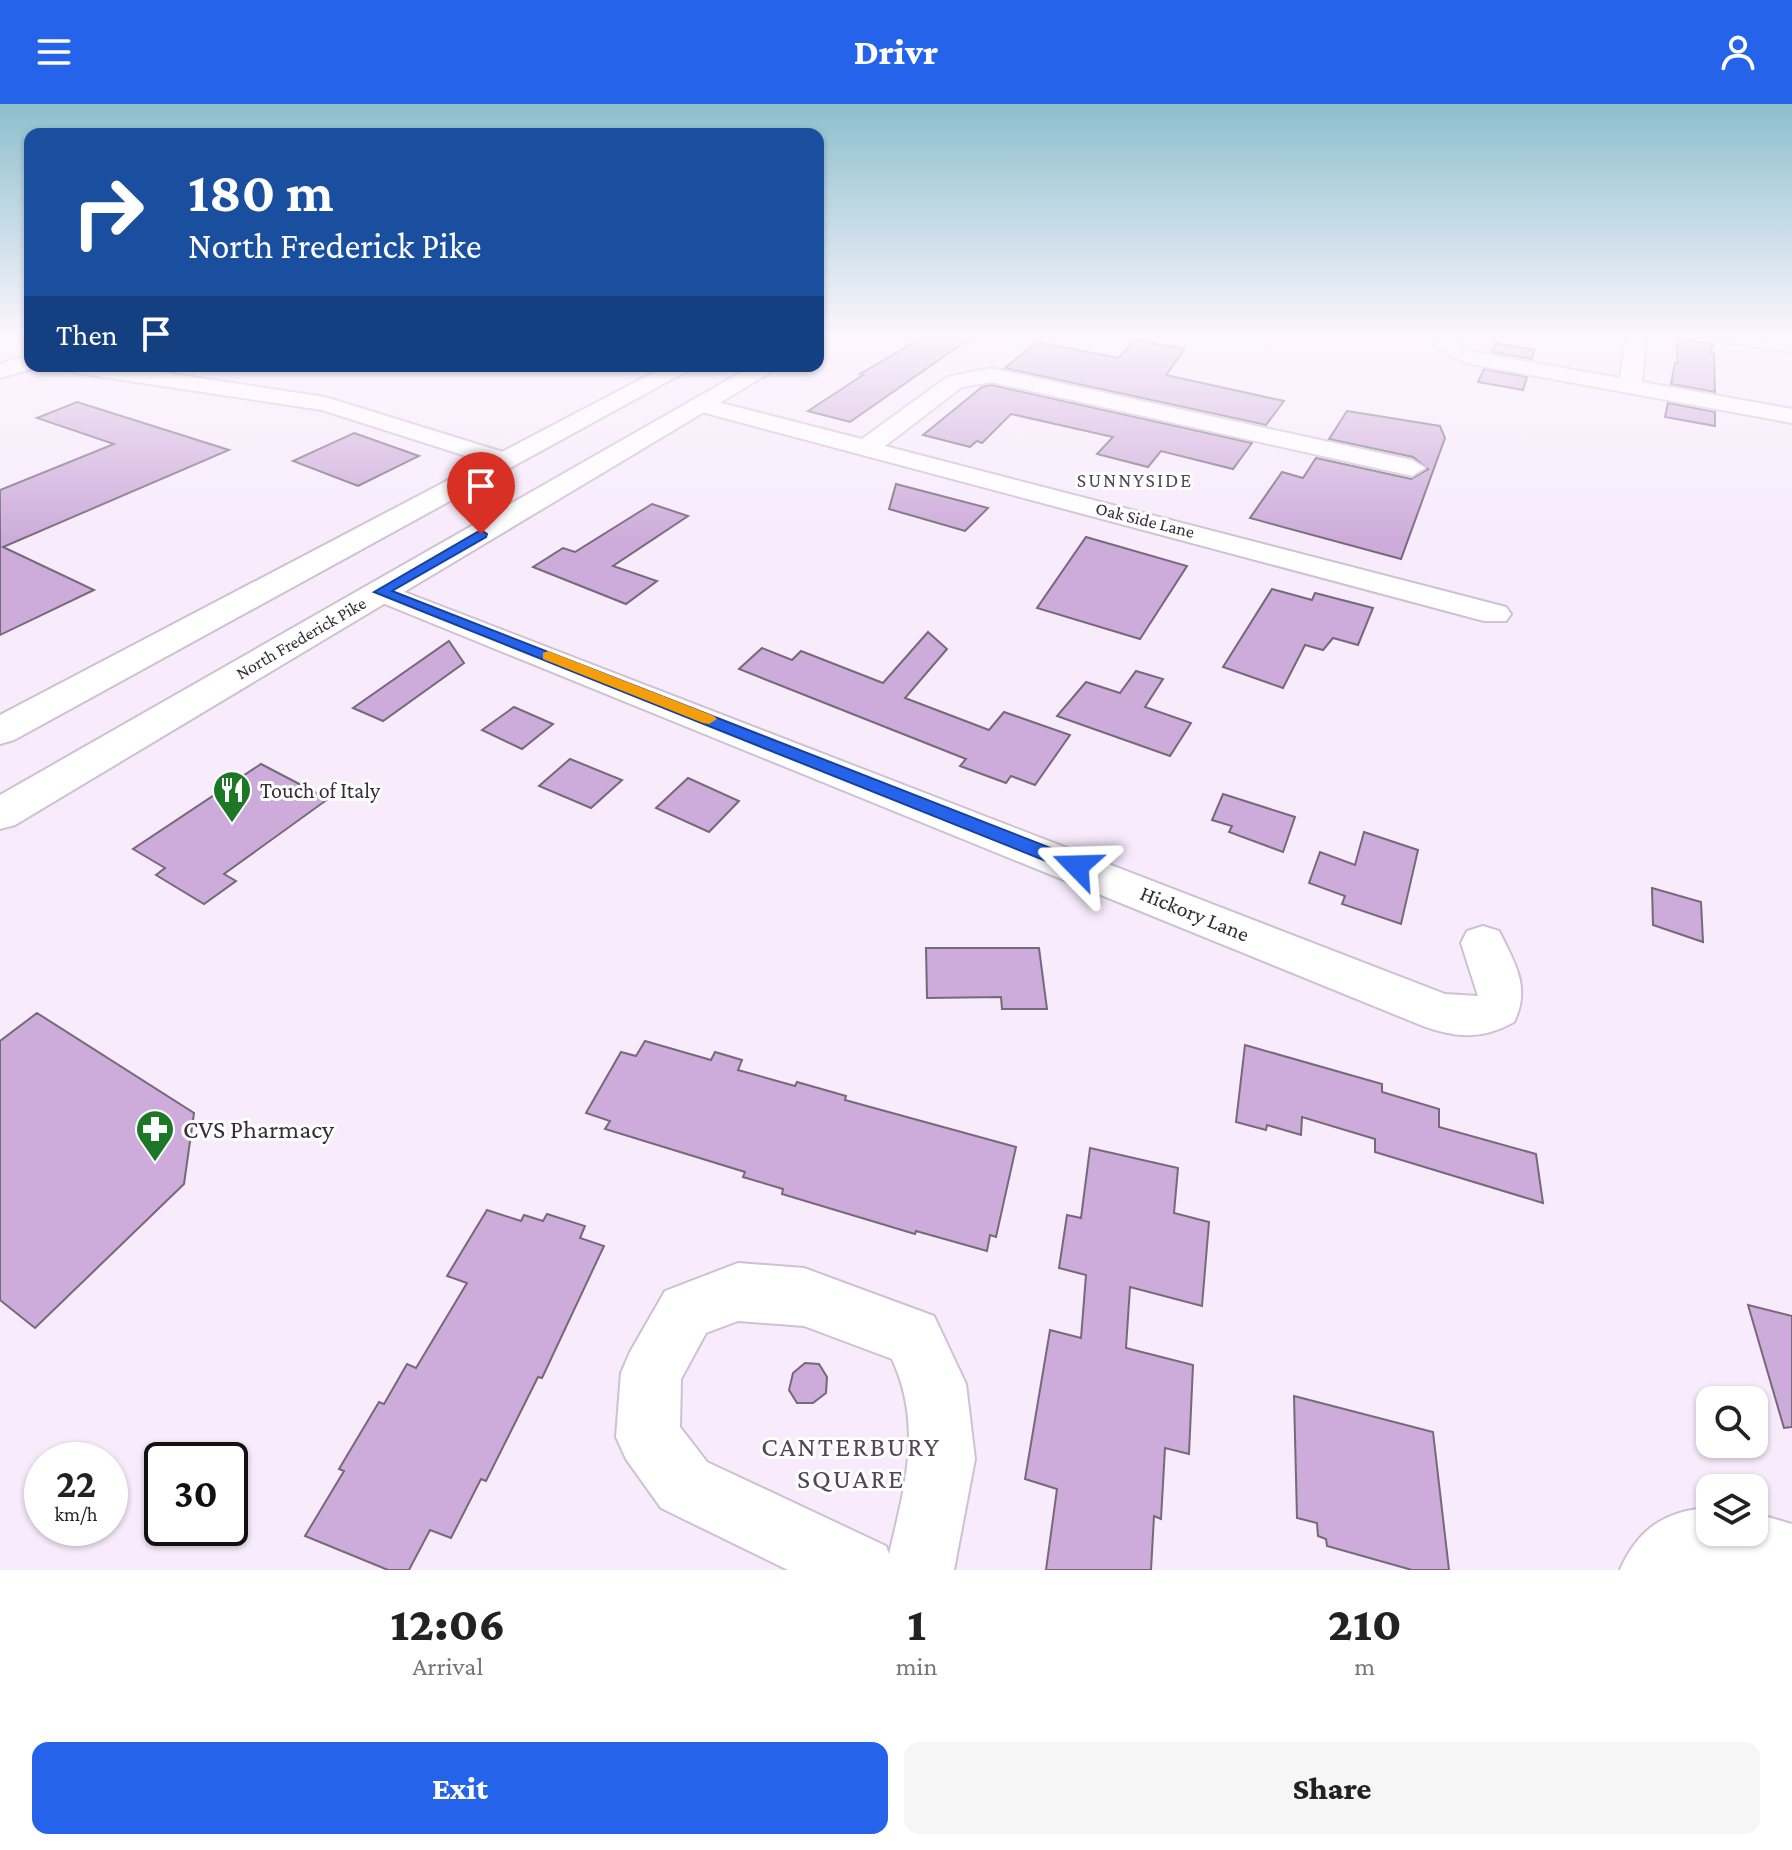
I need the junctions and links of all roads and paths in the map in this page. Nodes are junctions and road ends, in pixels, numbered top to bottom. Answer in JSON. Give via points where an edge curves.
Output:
{"nodes":[{"id":1,"x":327,"y":404,"type":"edge"},
{"id":2,"x":612,"y":404,"type":"edge"},
{"id":3,"x":925,"y":404,"type":"edge"},
{"id":4,"x":1124,"y":404,"type":"edge"},
{"id":5,"x":1729,"y":404,"type":"edge"},
{"id":6,"x":702,"y":405,"type":"joint"},
{"id":7,"x":1792,"y":416,"type":"edge"},
{"id":8,"x":866,"y":448,"type":"junction"},
{"id":9,"x":507,"y":461,"type":"junction"},
{"id":10,"x":1412,"y":468,"type":"dead end"},
{"id":11,"x":381,"y":592,"type":"junction"},
{"id":12,"x":1495,"y":614,"type":"dead end"},
{"id":13,"x":0,"y":731,"type":"edge"},
{"id":14,"x":0,"y":814,"type":"edge"},
{"id":15,"x":1483,"y":943,"type":"dead end"},
{"id":16,"x":1792,"y":1558,"type":"edge"},
{"id":17,"x":862,"y":1570,"type":"edge"},
{"id":18,"x":920,"y":1570,"type":"edge"},
{"id":19,"x":1654,"y":1570,"type":"edge"}],
"edges":[{"from":1,"to":9,"type":"street"},
{"from":2,"to":9,"type":"main road"},
{"from":3,"to":8,"type":"street"},
{"from":4,"to":10,"type":"street"},
{"from":5,"to":7,"type":"street"},
{"from":6,"to":8,"type":"street","name":"Oak Side Lane"},
{"from":6,"to":11,"type":"main road","name":"North Frederick Pike"},
{"from":8,"to":12,"type":"street","name":"Oak Side Lane"},
{"from":9,"to":13,"type":"main road"},
{"from":11,"to":14,"type":"main road","name":"North Frederick Pike"},
{"from":11,"to":15,"type":"street","name":"Hickory Lane","via":[[1440,1012],[1481,1019],[1498,1008],[1502,993]]},
{"from":16,"to":19,"type":"street","via":[[1737,1541],[1693,1543],[1659,1560]]},
{"from":17,"to":18,"type":"street","via":[[684,1485],[648,1437],[651,1373],[686,1312],[738,1292],[804,1297],[913,1337],[935,1384],[943,1459]]}]}
